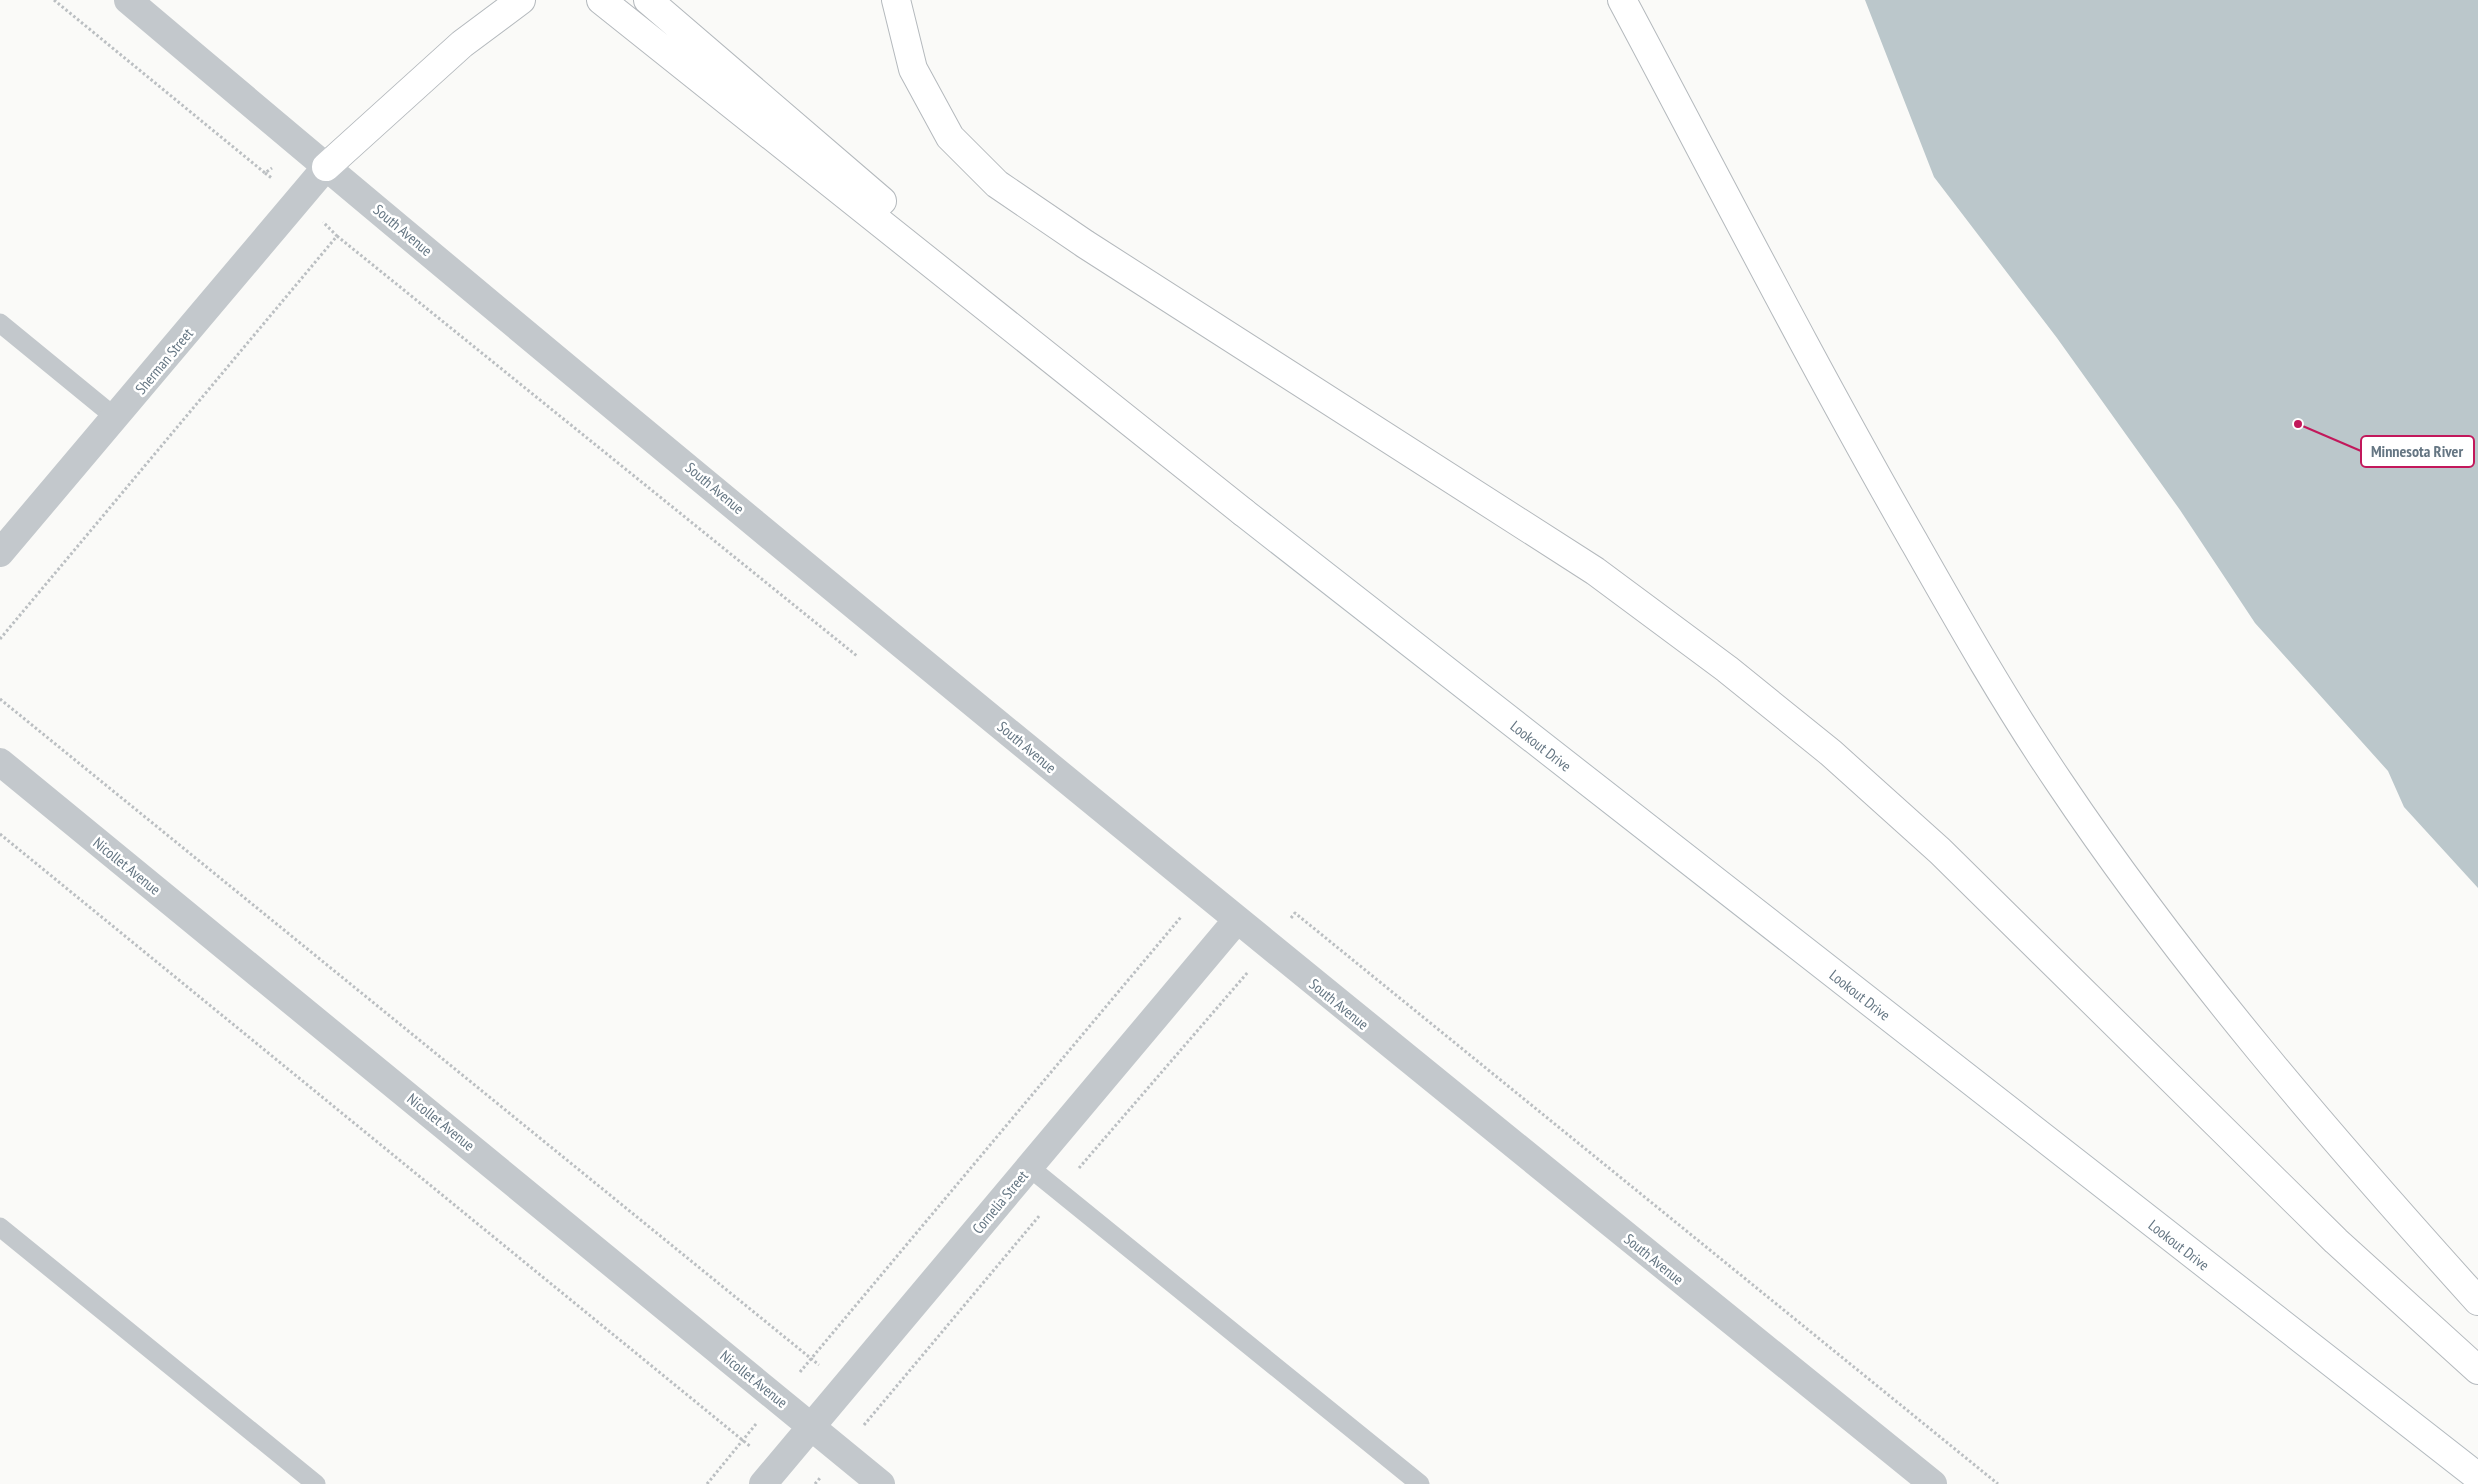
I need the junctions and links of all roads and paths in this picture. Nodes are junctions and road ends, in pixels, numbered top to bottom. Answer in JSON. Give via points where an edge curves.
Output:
{"nodes":[{"id":1,"x":128,"y":0,"type":"edge"},
{"id":2,"x":521,"y":0,"type":"edge"},
{"id":3,"x":601,"y":0,"type":"edge"},
{"id":4,"x":648,"y":0,"type":"edge"},
{"id":5,"x":896,"y":0,"type":"edge"},
{"id":6,"x":1622,"y":0,"type":"edge"},
{"id":7,"x":326,"y":167,"type":"junction"},
{"id":8,"x":265,"y":173,"type":"dead end"},
{"id":9,"x":298,"y":200,"type":"junction"},
{"id":10,"x":0,"y":323,"type":"edge"},
{"id":11,"x":116,"y":418,"type":"junction"},
{"id":12,"x":1243,"y":512,"type":"junction"},
{"id":13,"x":0,"y":553,"type":"edge"},
{"id":14,"x":0,"y":639,"type":"edge"},
{"id":15,"x":0,"y":699,"type":"edge"},
{"id":16,"x":0,"y":762,"type":"edge"},
{"id":17,"x":0,"y":834,"type":"edge"},
{"id":18,"x":1202,"y":892,"type":"junction"},
{"id":19,"x":1236,"y":920,"type":"junction"},
{"id":20,"x":1267,"y":946,"type":"junction"},
{"id":21,"x":1029,"y":1167,"type":"junction"},
{"id":22,"x":1059,"y":1192,"type":"junction"},
{"id":23,"x":0,"y":1226,"type":"edge"},
{"id":24,"x":2478,"y":1301,"type":"edge"},
{"id":25,"x":813,"y":1359,"type":"junction"},
{"id":26,"x":2478,"y":1370,"type":"edge"},
{"id":27,"x":846,"y":1386,"type":"junction"},
{"id":28,"x":776,"y":1397,"type":"junction"},
{"id":29,"x":874,"y":1413,"type":"junction"},
{"id":30,"x":812,"y":1426,"type":"junction"},
{"id":31,"x":743,"y":1440,"type":"junction"},
{"id":32,"x":842,"y":1451,"type":"junction"},
{"id":33,"x":770,"y":1476,"type":"edge"},
{"id":34,"x":2478,"y":1477,"type":"edge"},
{"id":35,"x":316,"y":1484,"type":"edge"},
{"id":36,"x":707,"y":1484,"type":"edge"},
{"id":37,"x":815,"y":1484,"type":"edge"},
{"id":38,"x":881,"y":1484,"type":"edge"},
{"id":39,"x":1420,"y":1484,"type":"edge"},
{"id":40,"x":1932,"y":1484,"type":"edge"},
{"id":41,"x":1998,"y":1484,"type":"edge"}],
"edges":[{"from":1,"to":7,"type":"street","name":"South Avenue"},
{"from":2,"to":7,"type":"main road","via":[[462,44]]},
{"from":3,"to":12,"type":"main road"},
{"from":4,"to":12,"type":"main road"},
{"from":5,"to":26,"type":"main road","via":[[913,69],[950,136],[996,184],[1084,244],[1595,571],[1742,681],[1831,753],[1940,851],[2336,1241]]},
{"from":6,"to":24,"type":"main road","via":[[1853,435],[1965,632],[2058,780],[2161,926],[2270,1064]]},
{"from":7,"to":9,"type":"street","name":"Sherman Street"},
{"from":7,"to":18,"type":"street","name":"South Avenue"},
{"from":8,"to":9,"type":"path"},
{"from":9,"to":11,"type":"street","name":"Sherman Street"},
{"from":9,"to":14,"type":"path","via":[[337,236]]},
{"from":10,"to":11,"type":"lane"},
{"from":11,"to":13,"type":"street","name":"Sherman Street"},
{"from":12,"to":34,"type":"main road","name":"Lookout Drive"},
{"from":15,"to":25,"type":"path"},
{"from":16,"to":28,"type":"street","name":"Nicollet Avenue"},
{"from":17,"to":31,"type":"path"},
{"from":18,"to":19,"type":"street","name":"South Avenue"},
{"from":18,"to":25,"type":"path"},
{"from":19,"to":20,"type":"street","name":"South Avenue"},
{"from":19,"to":21,"type":"street","name":"Cornelia Street"},
{"from":20,"to":22,"type":"path"},
{"from":20,"to":40,"type":"street","name":"South Avenue"},
{"from":20,"to":41,"type":"path","via":[[1295,914]]},
{"from":21,"to":22,"type":"lane"},
{"from":21,"to":27,"type":"street","name":"Cornelia Street"},
{"from":22,"to":29,"type":"path"},
{"from":22,"to":39,"type":"lane"},
{"from":23,"to":35,"type":"lane"},
{"from":25,"to":27,"type":"path"},
{"from":25,"to":28,"type":"path"},
{"from":27,"to":29,"type":"path"},
{"from":27,"to":30,"type":"street","name":"Cornelia Street"},
{"from":28,"to":30,"type":"street","name":"Nicollet Avenue"},
{"from":28,"to":31,"type":"path"},
{"from":29,"to":32,"type":"path"},
{"from":30,"to":32,"type":"street","name":"Nicollet Avenue"},
{"from":30,"to":33,"type":"street","name":"Cornelia Street"},
{"from":31,"to":33,"type":"path"},
{"from":31,"to":36,"type":"path"},
{"from":32,"to":37,"type":"path"},
{"from":32,"to":38,"type":"street","name":"Nicollet Avenue"}]}
